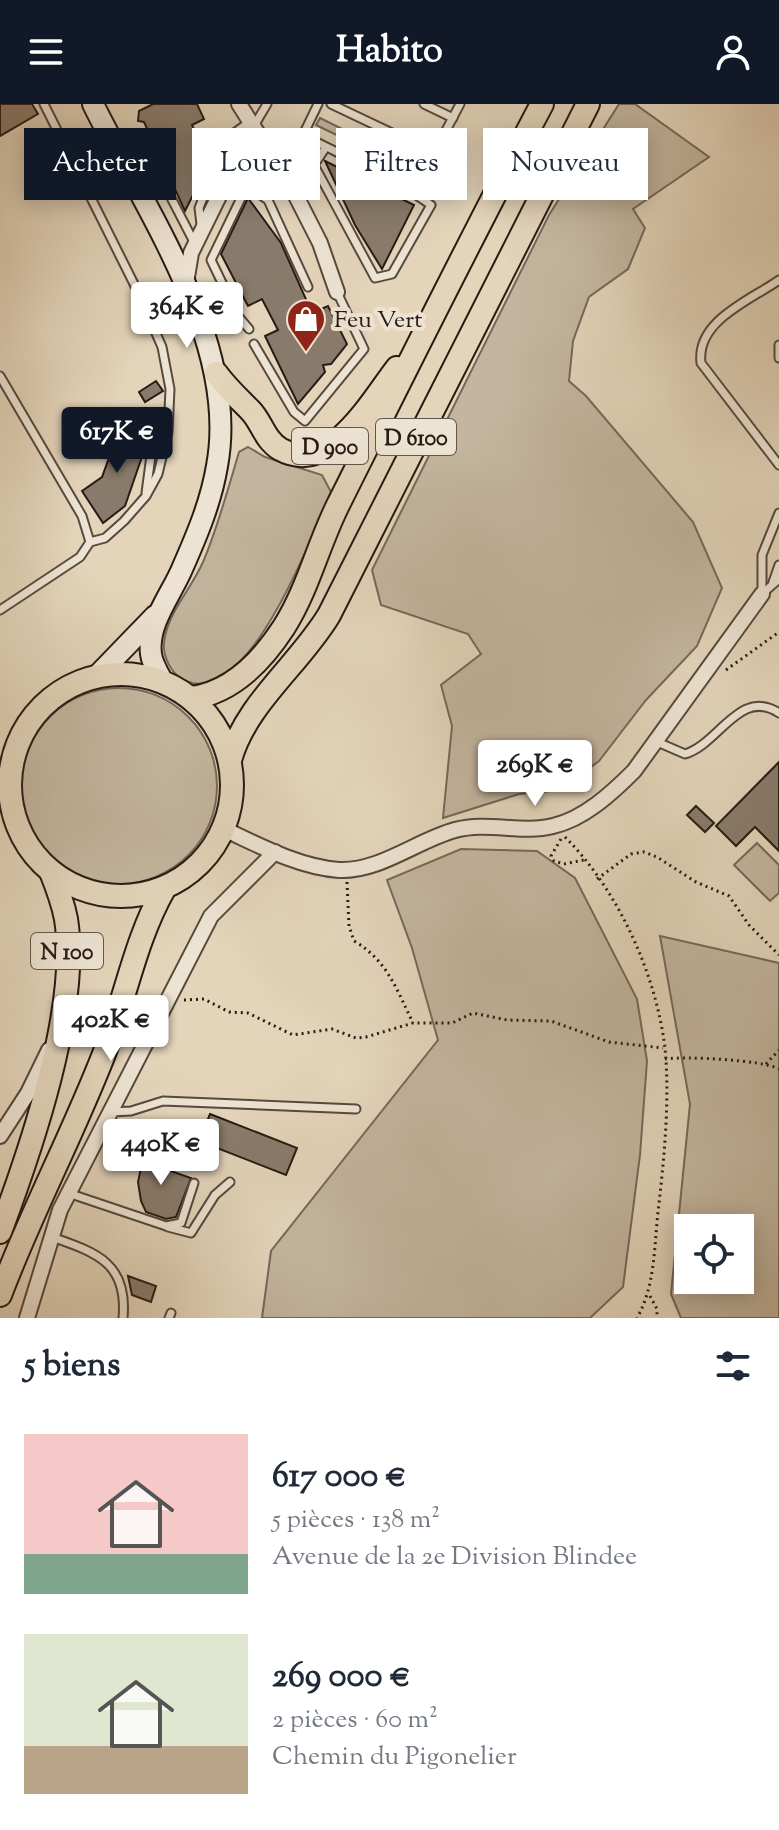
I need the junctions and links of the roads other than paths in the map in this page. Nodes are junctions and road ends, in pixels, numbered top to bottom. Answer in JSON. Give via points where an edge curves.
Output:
{"nodes":[{"id":1,"x":44,"y":104,"type":"edge"},
{"id":2,"x":93,"y":104,"type":"edge"},
{"id":3,"x":239,"y":104,"type":"edge"},
{"id":4,"x":267,"y":104,"type":"edge"},
{"id":5,"x":318,"y":104,"type":"edge"},
{"id":6,"x":331,"y":104,"type":"edge"},
{"id":7,"x":424,"y":104,"type":"edge"},
{"id":8,"x":460,"y":104,"type":"edge"},
{"id":9,"x":542,"y":104,"type":"edge"},
{"id":10,"x":588,"y":104,"type":"edge"},
{"id":11,"x":453,"y":118,"type":"junction"},
{"id":12,"x":252,"y":128,"type":"edge"},
{"id":13,"x":255,"y":128,"type":"edge"},
{"id":14,"x":306,"y":128,"type":"edge"},
{"id":15,"x":320,"y":144,"type":"edge"},
{"id":16,"x":326,"y":147,"type":"junction"},
{"id":17,"x":175,"y":200,"type":"edge"},
{"id":18,"x":218,"y":200,"type":"edge"},
{"id":19,"x":240,"y":200,"type":"edge"},
{"id":20,"x":268,"y":200,"type":"edge"},
{"id":21,"x":296,"y":200,"type":"edge"},
{"id":22,"x":198,"y":238,"type":"junction"},
{"id":23,"x":779,"y":280,"type":"edge"},
{"id":24,"x":308,"y":287,"type":"dead end"},
{"id":25,"x":186,"y":288,"type":"junction"},
{"id":26,"x":337,"y":292,"type":"joint"},
{"id":27,"x":249,"y":329,"type":"dead end"},
{"id":28,"x":427,"y":329,"type":"junction"},
{"id":29,"x":254,"y":344,"type":"dead end"},
{"id":30,"x":779,"y":345,"type":"edge"},
{"id":31,"x":779,"y":358,"type":"edge"},
{"id":32,"x":216,"y":373,"type":"junction"},
{"id":33,"x":0,"y":376,"type":"edge"},
{"id":34,"x":105,"y":425,"type":"dead end"},
{"id":35,"x":779,"y":465,"type":"edge"},
{"id":36,"x":146,"y":496,"type":"junction"},
{"id":37,"x":779,"y":513,"type":"edge"},
{"id":38,"x":90,"y":542,"type":"junction"},
{"id":39,"x":779,"y":565,"type":"edge"},
{"id":40,"x":779,"y":579,"type":"edge"},
{"id":41,"x":767,"y":589,"type":"junction"},
{"id":42,"x":0,"y":610,"type":"edge"},
{"id":43,"x":160,"y":610,"type":"junction"},
{"id":44,"x":96,"y":677,"type":"junction"},
{"id":45,"x":163,"y":682,"type":"junction"},
{"id":46,"x":191,"y":698,"type":"junction"},
{"id":47,"x":779,"y":713,"type":"edge"},
{"id":48,"x":23,"y":734,"type":"junction"},
{"id":49,"x":655,"y":741,"type":"junction"},
{"id":50,"x":0,"y":749,"type":"edge"},
{"id":51,"x":230,"y":760,"type":"junction"},
{"id":52,"x":0,"y":821,"type":"edge"},
{"id":53,"x":224,"y":829,"type":"junction"},
{"id":54,"x":21,"y":833,"type":"junction"},
{"id":55,"x":275,"y":852,"type":"junction"},
{"id":56,"x":51,"y":872,"type":"junction"},
{"id":57,"x":164,"y":889,"type":"junction"},
{"id":58,"x":58,"y":1031,"type":"junction"},
{"id":59,"x":356,"y":1109,"type":"dead end"},
{"id":60,"x":108,"y":1112,"type":"junction"},
{"id":61,"x":0,"y":1136,"type":"edge"},
{"id":62,"x":230,"y":1182,"type":"dead end"},
{"id":63,"x":194,"y":1183,"type":"dead end"},
{"id":64,"x":68,"y":1193,"type":"junction"},
{"id":65,"x":166,"y":1226,"type":"junction"},
{"id":66,"x":0,"y":1232,"type":"edge"},
{"id":67,"x":51,"y":1237,"type":"junction"},
{"id":68,"x":0,"y":1295,"type":"edge"},
{"id":69,"x":27,"y":1318,"type":"edge"},
{"id":70,"x":123,"y":1318,"type":"edge"}],
"edges":[{"from":1,"to":36,"type":"lane","via":[[162,347],[170,389],[168,432],[158,474]]},
{"from":2,"to":25,"type":"main road","number":"D 900"},
{"from":3,"to":12,"type":"street"},
{"from":4,"to":13,"type":"lane"},
{"from":5,"to":14,"type":"lane"},
{"from":6,"to":11,"type":"lane","via":[[434,153]]},
{"from":7,"to":11,"type":"lane"},
{"from":8,"to":11,"type":"lane"},
{"from":9,"to":28,"type":"main road","number":"D 6100"},
{"from":10,"to":51,"type":"main road","number":"D 6100","via":[[329,615],[310,646],[250,715]]},
{"from":15,"to":16,"type":"lane"},
{"from":16,"to":16,"type":"lane","via":[[314,165],[375,278],[392,274],[431,205]]},
{"from":17,"to":22,"type":"lane"},
{"from":18,"to":22,"type":"street"},
{"from":19,"to":27,"type":"lane","via":[[211,260]]},
{"from":20,"to":24,"type":"lane"},
{"from":21,"to":26,"type":"street","via":[[320,243]]},
{"from":22,"to":25,"type":"street","via":[[188,262]]},
{"from":23,"to":35,"type":"lane","via":[[708,329],[699,346],[701,363]]},
{"from":25,"to":32,"type":"main road","number":"D 900"},
{"from":26,"to":29,"type":"lane","via":[[364,349],[305,421],[294,412]]},
{"from":28,"to":32,"type":"main road","number":"D 900","via":[[324,451],[281,450]]},
{"from":28,"to":46,"type":"main road","number":"D 6100","via":[[283,628],[221,691]]},
{"from":30,"to":31,"type":"lane"},
{"from":32,"to":43,"type":"main road","number":"D 900","via":[[221,433],[208,507]]},
{"from":33,"to":38,"type":"lane","via":[[82,516]]},
{"from":34,"to":36,"type":"lane","via":[[122,419],[154,433]]},
{"from":36,"to":38,"type":"lane","via":[[105,538]]},
{"from":37,"to":41,"type":"lane","via":[[762,555]]},
{"from":38,"to":42,"type":"lane","via":[[80,557]]},
{"from":39,"to":41,"type":"lane"},
{"from":40,"to":41,"type":"lane"},
{"from":41,"to":49,"type":"street"},
{"from":43,"to":44,"type":"main road","number":"D 900"},
{"from":43,"to":45,"type":"main road","number":"D 900","via":[[151,654]]},
{"from":44,"to":45,"type":"main road","number":"N 100","via":[[141,675]]},
{"from":44,"to":48,"type":"main road","number":"N 100","via":[[61,692]]},
{"from":45,"to":46,"type":"main road","number":"N 100"},
{"from":46,"to":51,"type":"main road","number":"N 100","via":[[216,725]]},
{"from":47,"to":49,"type":"lane","via":[[766,706],[749,707],[685,754]]},
{"from":48,"to":50,"type":"main road"},
{"from":48,"to":54,"type":"main road","number":"N 100","via":[[10,794]]},
{"from":49,"to":55,"type":"street","via":[[614,791],[553,826],[465,828],[344,870],[320,868]]},
{"from":51,"to":53,"type":"main road","number":"N 100","via":[[231,806]]},
{"from":52,"to":54,"type":"main road"},
{"from":53,"to":55,"type":"street"},
{"from":53,"to":57,"type":"main road","number":"N 100","via":[[199,864]]},
{"from":54,"to":56,"type":"main road","number":"N 100"},
{"from":55,"to":60,"type":"street","via":[[211,916]]},
{"from":56,"to":57,"type":"main road","number":"N 100","via":[[77,888],[105,896]]},
{"from":56,"to":58,"type":"main road","number":"N 100","via":[[66,920],[68,954]]},
{"from":57,"to":68,"type":"main road","number":"N 100","via":[[142,934],[102,1060]]},
{"from":58,"to":61,"type":"street"},
{"from":58,"to":66,"type":"main road","number":"N 100","via":[[26,1157]]},
{"from":59,"to":60,"type":"lane","via":[[163,1101]]},
{"from":60,"to":64,"type":"street"},
{"from":62,"to":65,"type":"lane","via":[[215,1195],[191,1233]]},
{"from":63,"to":65,"type":"lane","via":[[181,1223]]},
{"from":64,"to":65,"type":"lane"},
{"from":64,"to":67,"type":"street"},
{"from":67,"to":69,"type":"street"},
{"from":67,"to":70,"type":"lane","via":[[105,1260],[117,1272],[124,1292]]}]}
